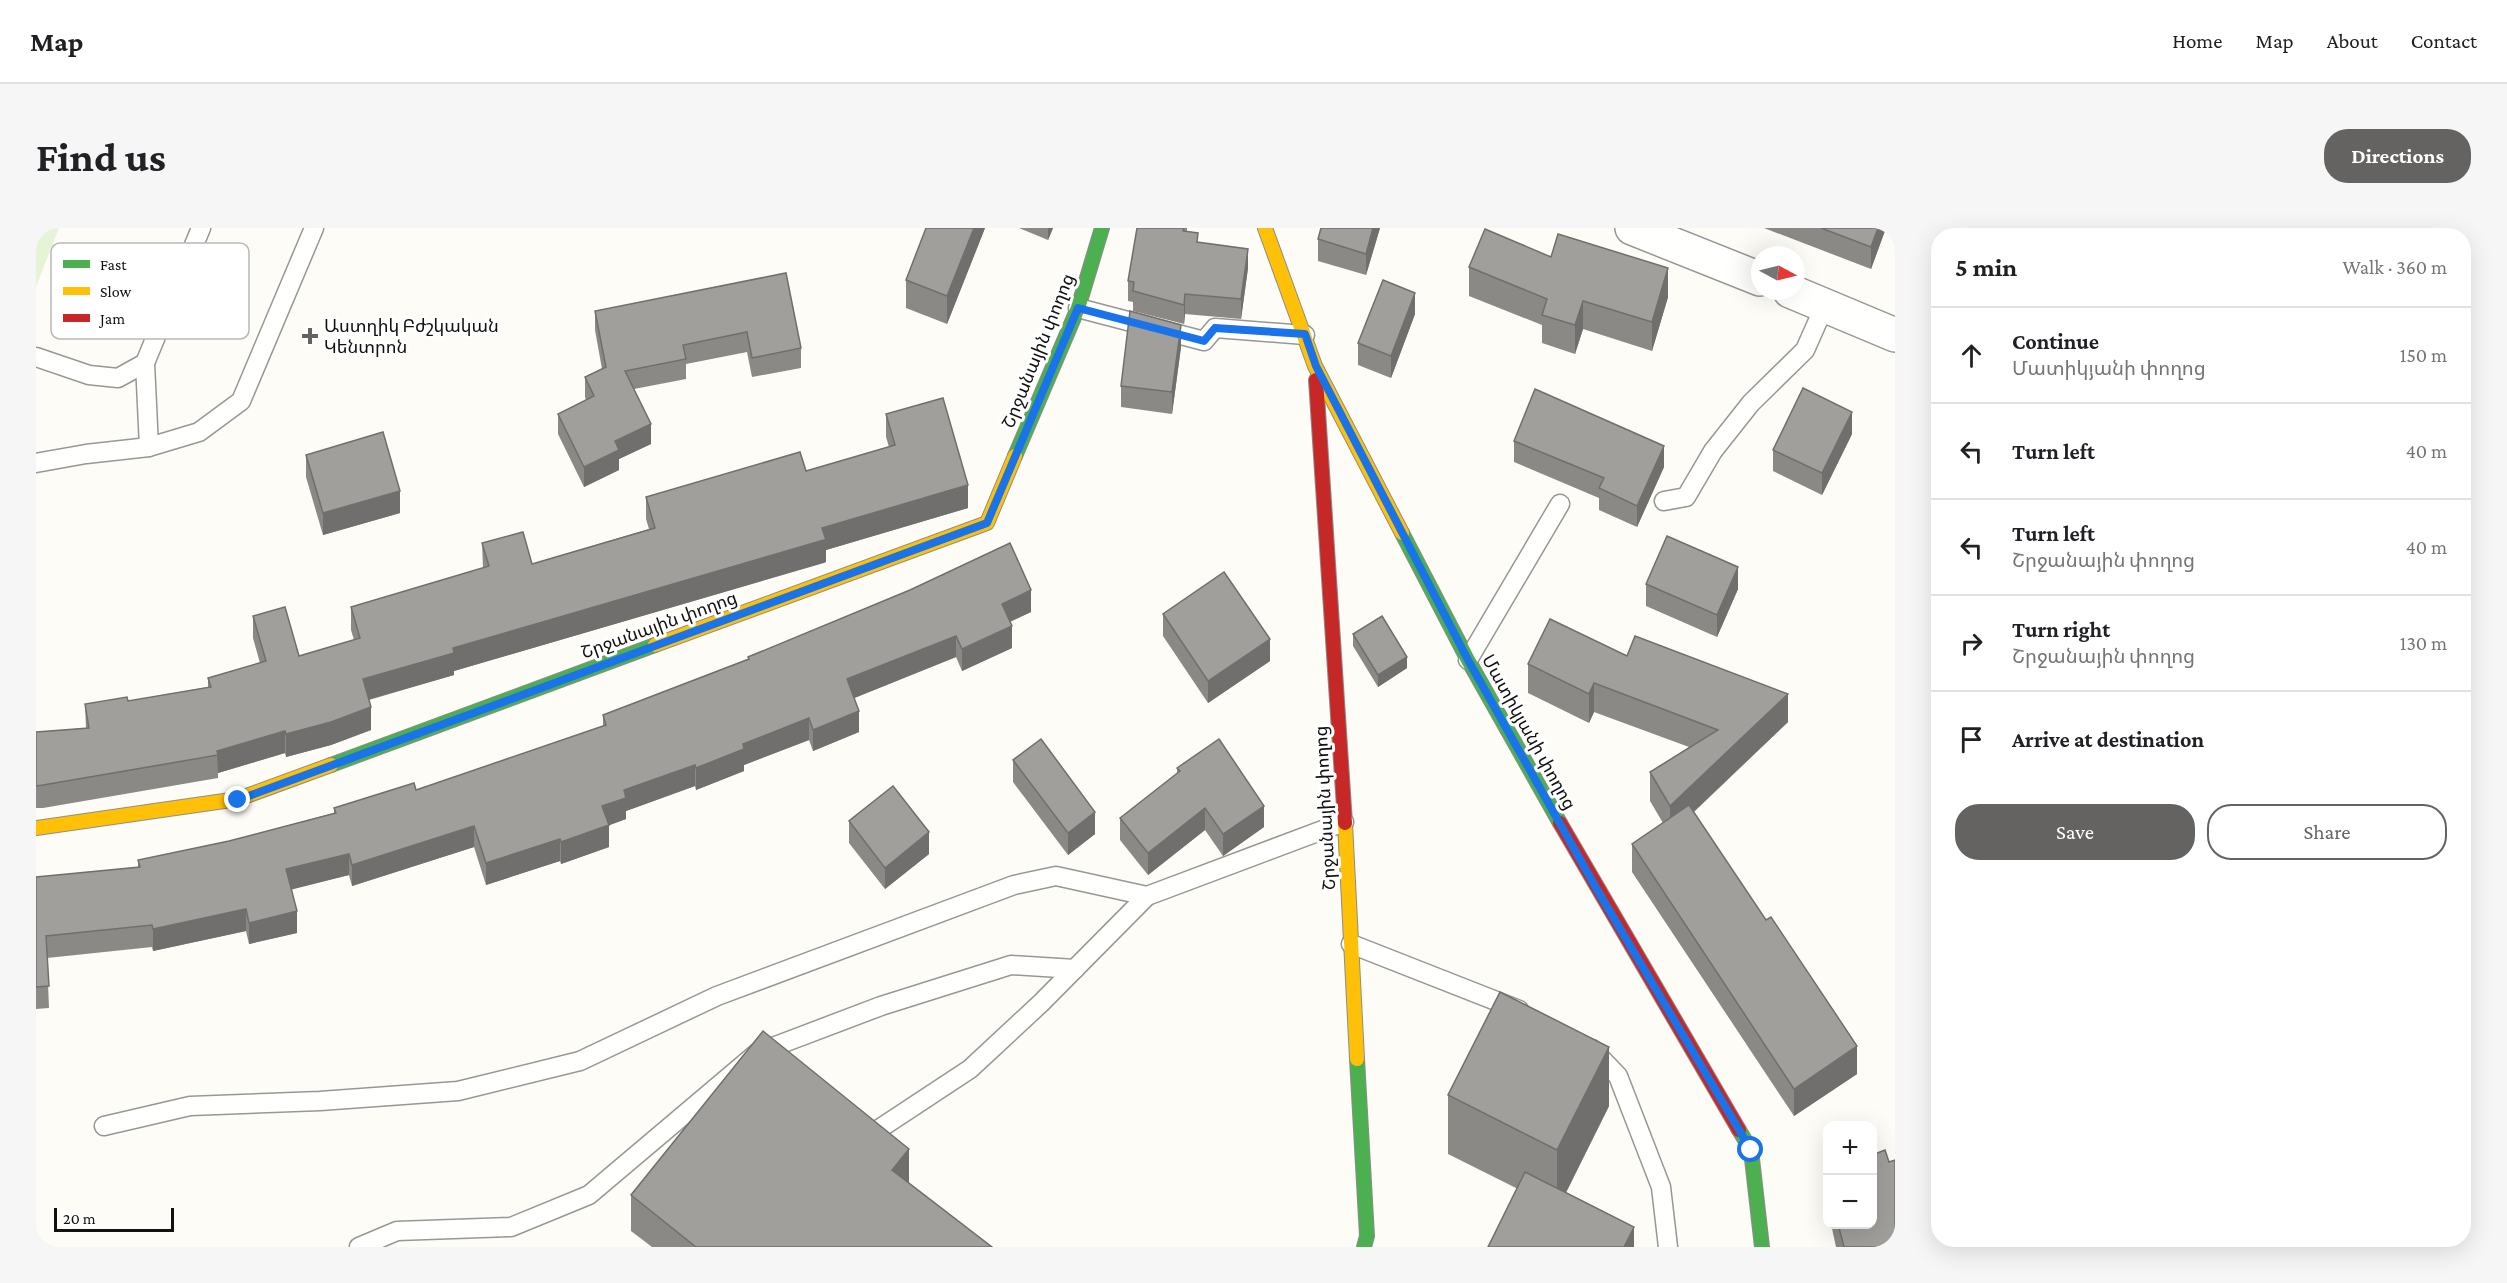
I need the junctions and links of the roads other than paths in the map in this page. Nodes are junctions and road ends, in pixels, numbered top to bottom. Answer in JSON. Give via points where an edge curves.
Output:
{"nodes":[{"id":1,"x":201,"y":228,"type":"edge"},
{"id":2,"x":314,"y":228,"type":"edge"},
{"id":3,"x":1102,"y":228,"type":"edge"},
{"id":4,"x":1265,"y":228,"type":"edge"},
{"id":5,"x":1632,"y":228,"type":"edge"},
{"id":6,"x":195,"y":243,"type":"edge"},
{"id":7,"x":1751,"y":275,"type":"edge"},
{"id":8,"x":1805,"y":297,"type":"edge"},
{"id":9,"x":1825,"y":305,"type":"junction"},
{"id":10,"x":1078,"y":308,"type":"junction"},
{"id":11,"x":1305,"y":334,"type":"junction"},
{"id":12,"x":1895,"y":335,"type":"edge"},
{"id":13,"x":155,"y":339,"type":"edge"},
{"id":14,"x":36,"y":357,"type":"edge"},
{"id":15,"x":145,"y":363,"type":"junction"},
{"id":16,"x":1316,"y":366,"type":"junction"},
{"id":17,"x":149,"y":447,"type":"junction"},
{"id":18,"x":36,"y":463,"type":"edge"},
{"id":19,"x":1664,"y":501,"type":"dead end"},
{"id":20,"x":1560,"y":504,"type":"dead end"},
{"id":21,"x":1468,"y":660,"type":"junction"},
{"id":22,"x":1344,"y":822,"type":"junction"},
{"id":23,"x":36,"y":828,"type":"edge"},
{"id":24,"x":1147,"y":896,"type":"junction"},
{"id":25,"x":1351,"y":944,"type":"junction"},
{"id":26,"x":1075,"y":969,"type":"junction"},
{"id":27,"x":1534,"y":1016,"type":"edge"},
{"id":28,"x":1577,"y":1033,"type":"edge"},
{"id":29,"x":104,"y":1126,"type":"dead end"},
{"id":30,"x":873,"y":1134,"type":"edge"},
{"id":31,"x":359,"y":1247,"type":"edge"},
{"id":32,"x":1364,"y":1247,"type":"edge"},
{"id":33,"x":1668,"y":1247,"type":"edge"},
{"id":34,"x":1762,"y":1247,"type":"edge"}],
"edges":[{"from":1,"to":6,"type":"lane"},
{"from":2,"to":17,"type":"lane","via":[[241,401],[199,432]]},
{"from":3,"to":10,"type":"street","name":"Շրջանային փողոց"},
{"from":4,"to":11,"type":"street","name":"Մատիկյանի փողոց"},
{"from":5,"to":7,"type":"street"},
{"from":8,"to":9,"type":"street"},
{"from":9,"to":12,"type":"street"},
{"from":9,"to":19,"type":"lane","via":[[1805,350],[1751,403],[1713,451],[1686,497]]},
{"from":10,"to":11,"type":"lane","via":[[1204,341],[1215,328]]},
{"from":10,"to":23,"type":"street","name":"Շրջանային փողոց","via":[[987,523],[238,800]]},
{"from":11,"to":16,"type":"street","name":"Մատիկյանի փողոց"},
{"from":13,"to":15,"type":"lane"},
{"from":14,"to":15,"type":"lane","via":[[89,375],[118,378]]},
{"from":15,"to":17,"type":"lane"},
{"from":16,"to":21,"type":"street","name":"Մատիկյանի փողոց"},
{"from":16,"to":22,"type":"street","name":"Շրջանային փողոց"},
{"from":17,"to":18,"type":"lane"},
{"from":20,"to":21,"type":"lane"},
{"from":21,"to":34,"type":"street","name":"Մատիկյանի փողոց","via":[[1599,893],[1751,1150]]},
{"from":22,"to":24,"type":"lane"},
{"from":22,"to":25,"type":"street","name":"Շրջանային փողոց"},
{"from":24,"to":26,"type":"lane"},
{"from":24,"to":29,"type":"lane","via":[[1056,876],[1014,885],[717,996],[580,1061],[458,1091],[190,1106]]},
{"from":25,"to":27,"type":"lane"},
{"from":25,"to":32,"type":"street","name":"Շրջանային փողոց","via":[[1367,1236]]},
{"from":26,"to":30,"type":"lane","via":[[969,1069]]},
{"from":26,"to":31,"type":"lane","via":[[1011,964],[881,1006],[757,1053],[590,1195],[512,1227],[397,1231]]},
{"from":28,"to":33,"type":"lane","via":[[1618,1076],[1661,1187]]}]}
